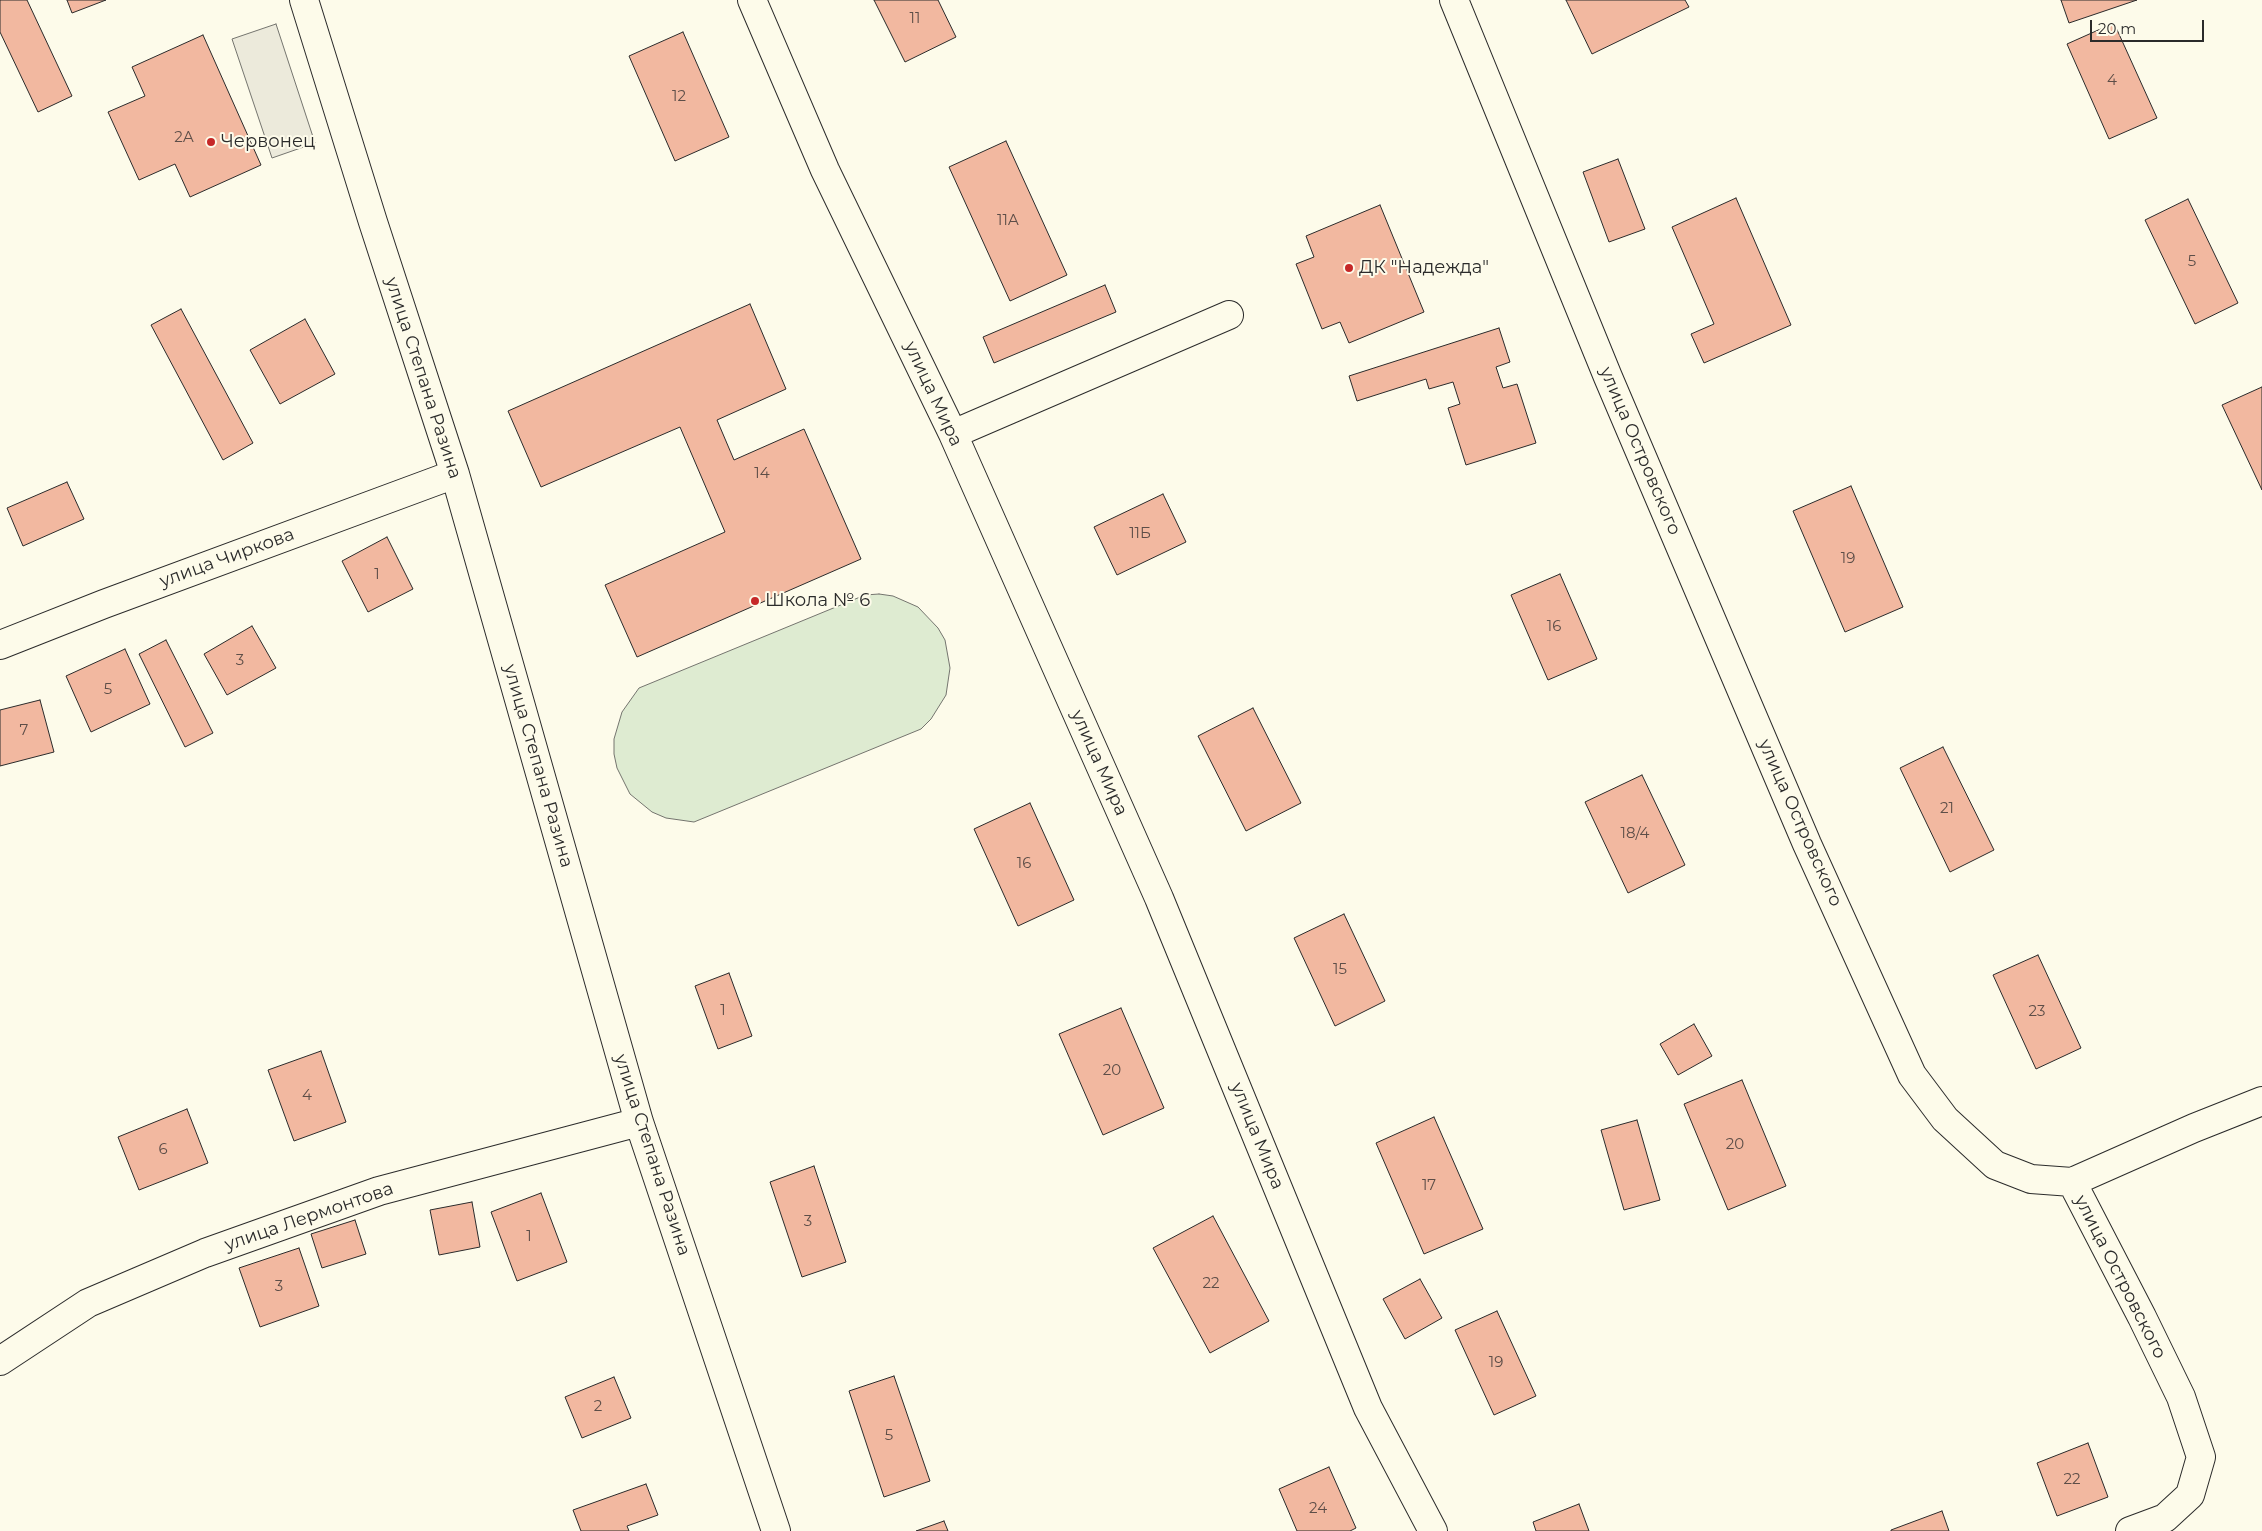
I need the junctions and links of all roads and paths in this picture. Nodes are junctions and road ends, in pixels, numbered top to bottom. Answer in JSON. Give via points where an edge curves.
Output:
{"nodes":[{"id":1,"x":304,"y":0,"type":"edge"},
{"id":2,"x":752,"y":0,"type":"edge"},
{"id":3,"x":1454,"y":0,"type":"edge"},
{"id":4,"x":1228,"y":315,"type":"dead end"},
{"id":5,"x":953,"y":434,"type":"junction"},
{"id":6,"x":455,"y":474,"type":"junction"},
{"id":7,"x":0,"y":645,"type":"edge"},
{"id":8,"x":2262,"y":1101,"type":"edge"},
{"id":9,"x":639,"y":1122,"type":"junction"},
{"id":10,"x":2072,"y":1182,"type":"junction"},
{"id":11,"x":0,"y":1361,"type":"edge"},
{"id":12,"x":776,"y":1531,"type":"edge"},
{"id":13,"x":1433,"y":1531,"type":"edge"},
{"id":14,"x":2130,"y":1531,"type":"edge"}],
"edges":[{"from":1,"to":6,"type":"street","name":"улица Степана Разина","via":[[372,222]]},
{"from":2,"to":5,"type":"street","name":"улица Мира","via":[[825,170]]},
{"from":3,"to":10,"type":"street","name":"улица Островского","via":[[1615,395],[1807,844],[1912,1075],[1945,1119],[1995,1165],[2031,1179]]},
{"from":4,"to":5,"type":"street"},
{"from":5,"to":13,"type":"street","name":"улица Мира","via":[[1159,898],[1368,1408]]},
{"from":6,"to":7,"type":"street","name":"улица Чиркова"},
{"from":6,"to":9,"type":"street","name":"улица Степана Разина"},
{"from":8,"to":10,"type":"street"},
{"from":9,"to":11,"type":"street","name":"улица Лермонтова","via":[[379,1191],[206,1253],[88,1303]]},
{"from":9,"to":12,"type":"street","name":"улица Степана Разина"},
{"from":10,"to":14,"type":"street","name":"улица Островского","via":[[2180,1397],[2201,1457],[2190,1495],[2165,1518]]}]}
